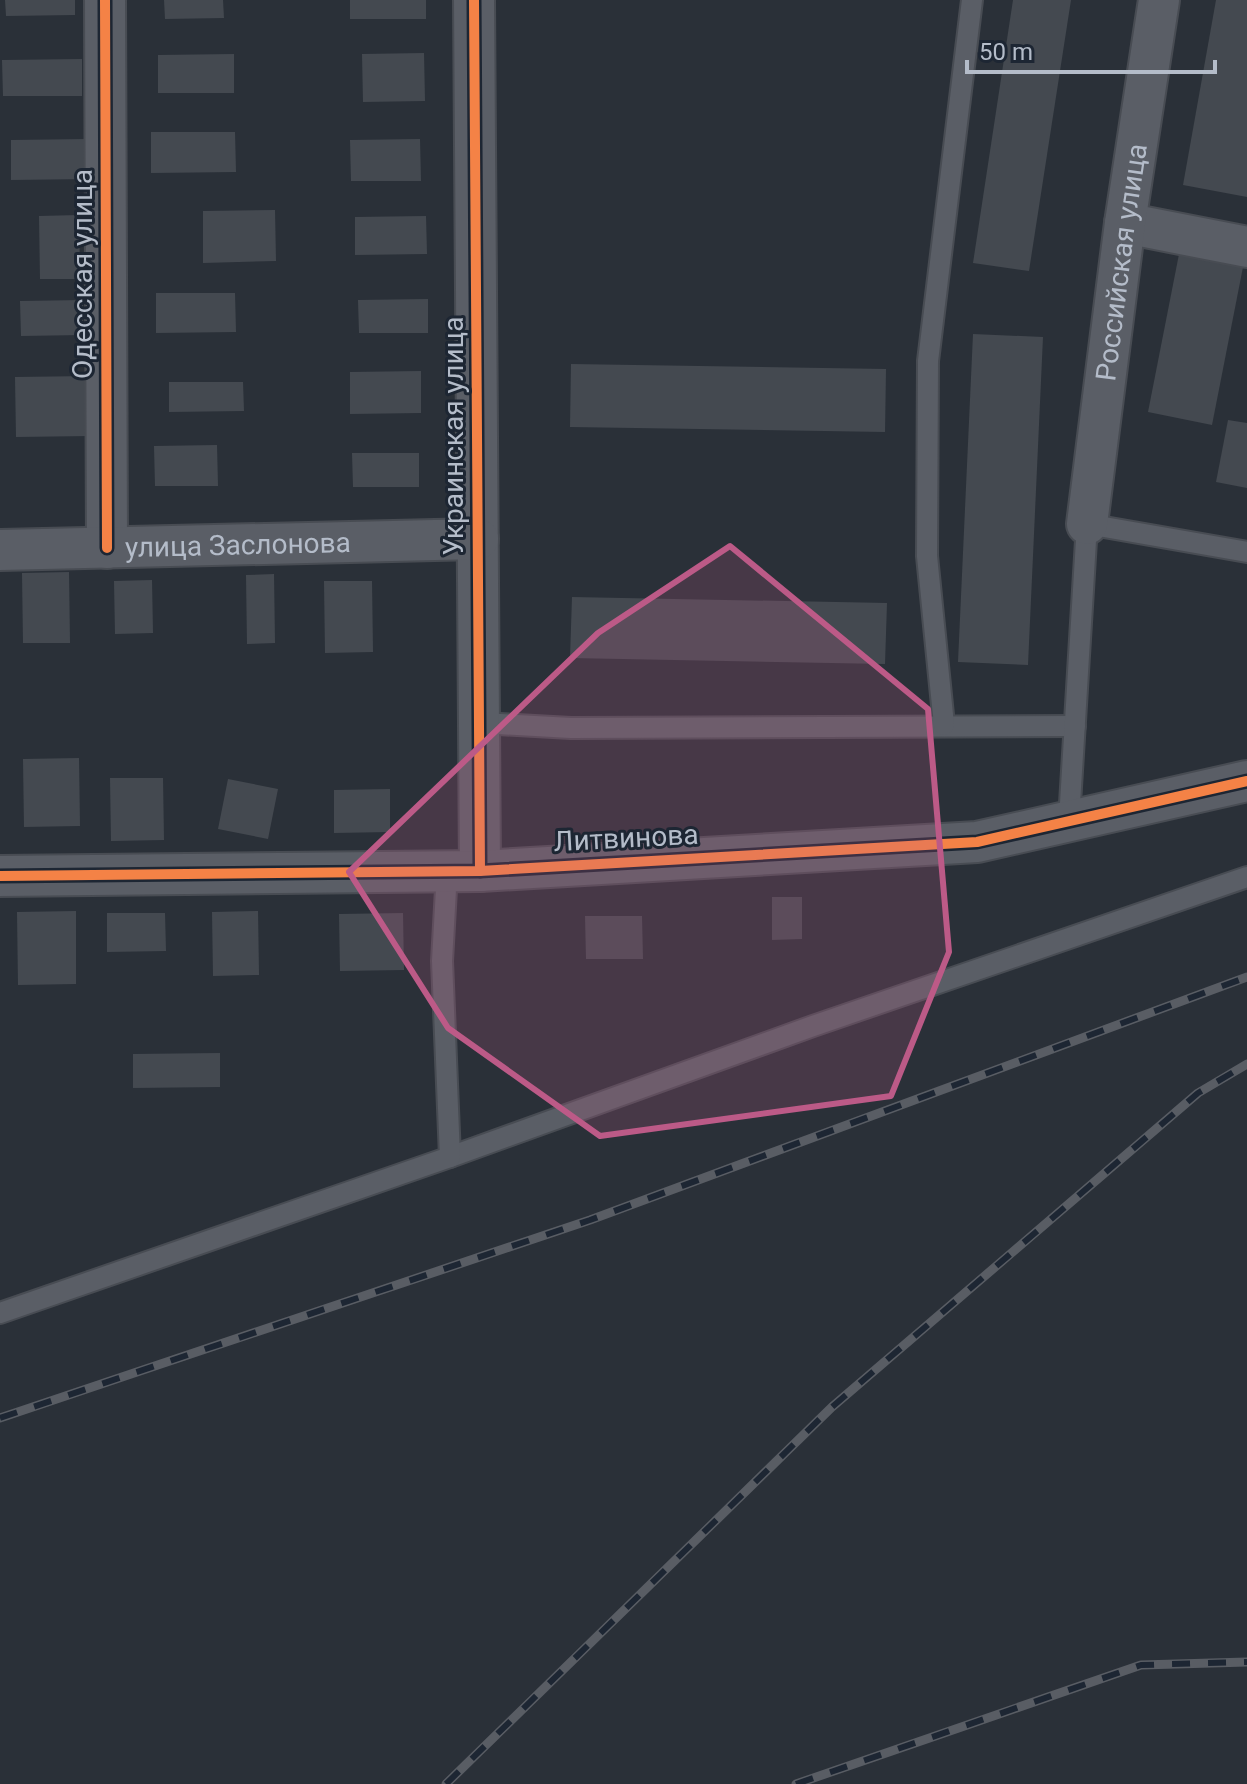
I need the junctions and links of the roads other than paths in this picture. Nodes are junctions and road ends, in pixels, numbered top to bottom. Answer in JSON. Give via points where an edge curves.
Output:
{"nodes":[{"id":1,"x":105,"y":0,"type":"edge"},
{"id":2,"x":474,"y":0,"type":"edge"},
{"id":3,"x":972,"y":0,"type":"edge"},
{"id":4,"x":1159,"y":0,"type":"edge"},
{"id":5,"x":1125,"y":223,"type":"junction"},
{"id":6,"x":1247,"y":247,"type":"edge"},
{"id":7,"x":1087,"y":524,"type":"junction"},
{"id":8,"x":478,"y":539,"type":"junction"},
{"id":9,"x":107,"y":548,"type":"junction"},
{"id":10,"x":0,"y":550,"type":"edge"},
{"id":11,"x":1247,"y":552,"type":"edge"},
{"id":12,"x":481,"y":723,"type":"junction"},
{"id":13,"x":944,"y":725,"type":"junction"},
{"id":14,"x":1075,"y":726,"type":"junction"},
{"id":15,"x":1247,"y":781,"type":"edge"},
{"id":16,"x":1069,"y":820,"type":"junction"},
{"id":17,"x":464,"y":871,"type":"junction"},
{"id":18,"x":0,"y":876,"type":"edge"},
{"id":19,"x":1247,"y":877,"type":"edge"},
{"id":20,"x":450,"y":1157,"type":"junction"},
{"id":21,"x":0,"y":1313,"type":"edge"}],
"edges":[{"from":1,"to":9,"type":"street","name":"Одесская улица"},
{"from":2,"to":8,"type":"street","name":"Украинская улица"},
{"from":3,"to":13,"type":"lane","via":[[928,361],[927,556]]},
{"from":4,"to":5,"type":"street","name":"Российская улица"},
{"from":5,"to":6,"type":"street"},
{"from":5,"to":7,"type":"street","name":"Российская улица"},
{"from":7,"to":11,"type":"lane"},
{"from":7,"to":14,"type":"lane"},
{"from":8,"to":9,"type":"street","name":"улица Заслонова"},
{"from":8,"to":12,"type":"street","name":"Украинская улица"},
{"from":9,"to":10,"type":"street","name":"улица Заслонова"},
{"from":12,"to":13,"type":"lane","via":[[571,728]]},
{"from":12,"to":17,"type":"street","name":"Украинская улица"},
{"from":13,"to":14,"type":"lane"},
{"from":14,"to":16,"type":"lane"},
{"from":15,"to":16,"type":"street","name":"Литвинова"},
{"from":16,"to":17,"type":"street","name":"Литвинова","via":[[977,842]]},
{"from":17,"to":18,"type":"street","name":"Литвинова"},
{"from":17,"to":20,"type":"lane","via":[[442,961]]},
{"from":19,"to":20,"type":"lane"},
{"from":20,"to":21,"type":"lane"}]}
